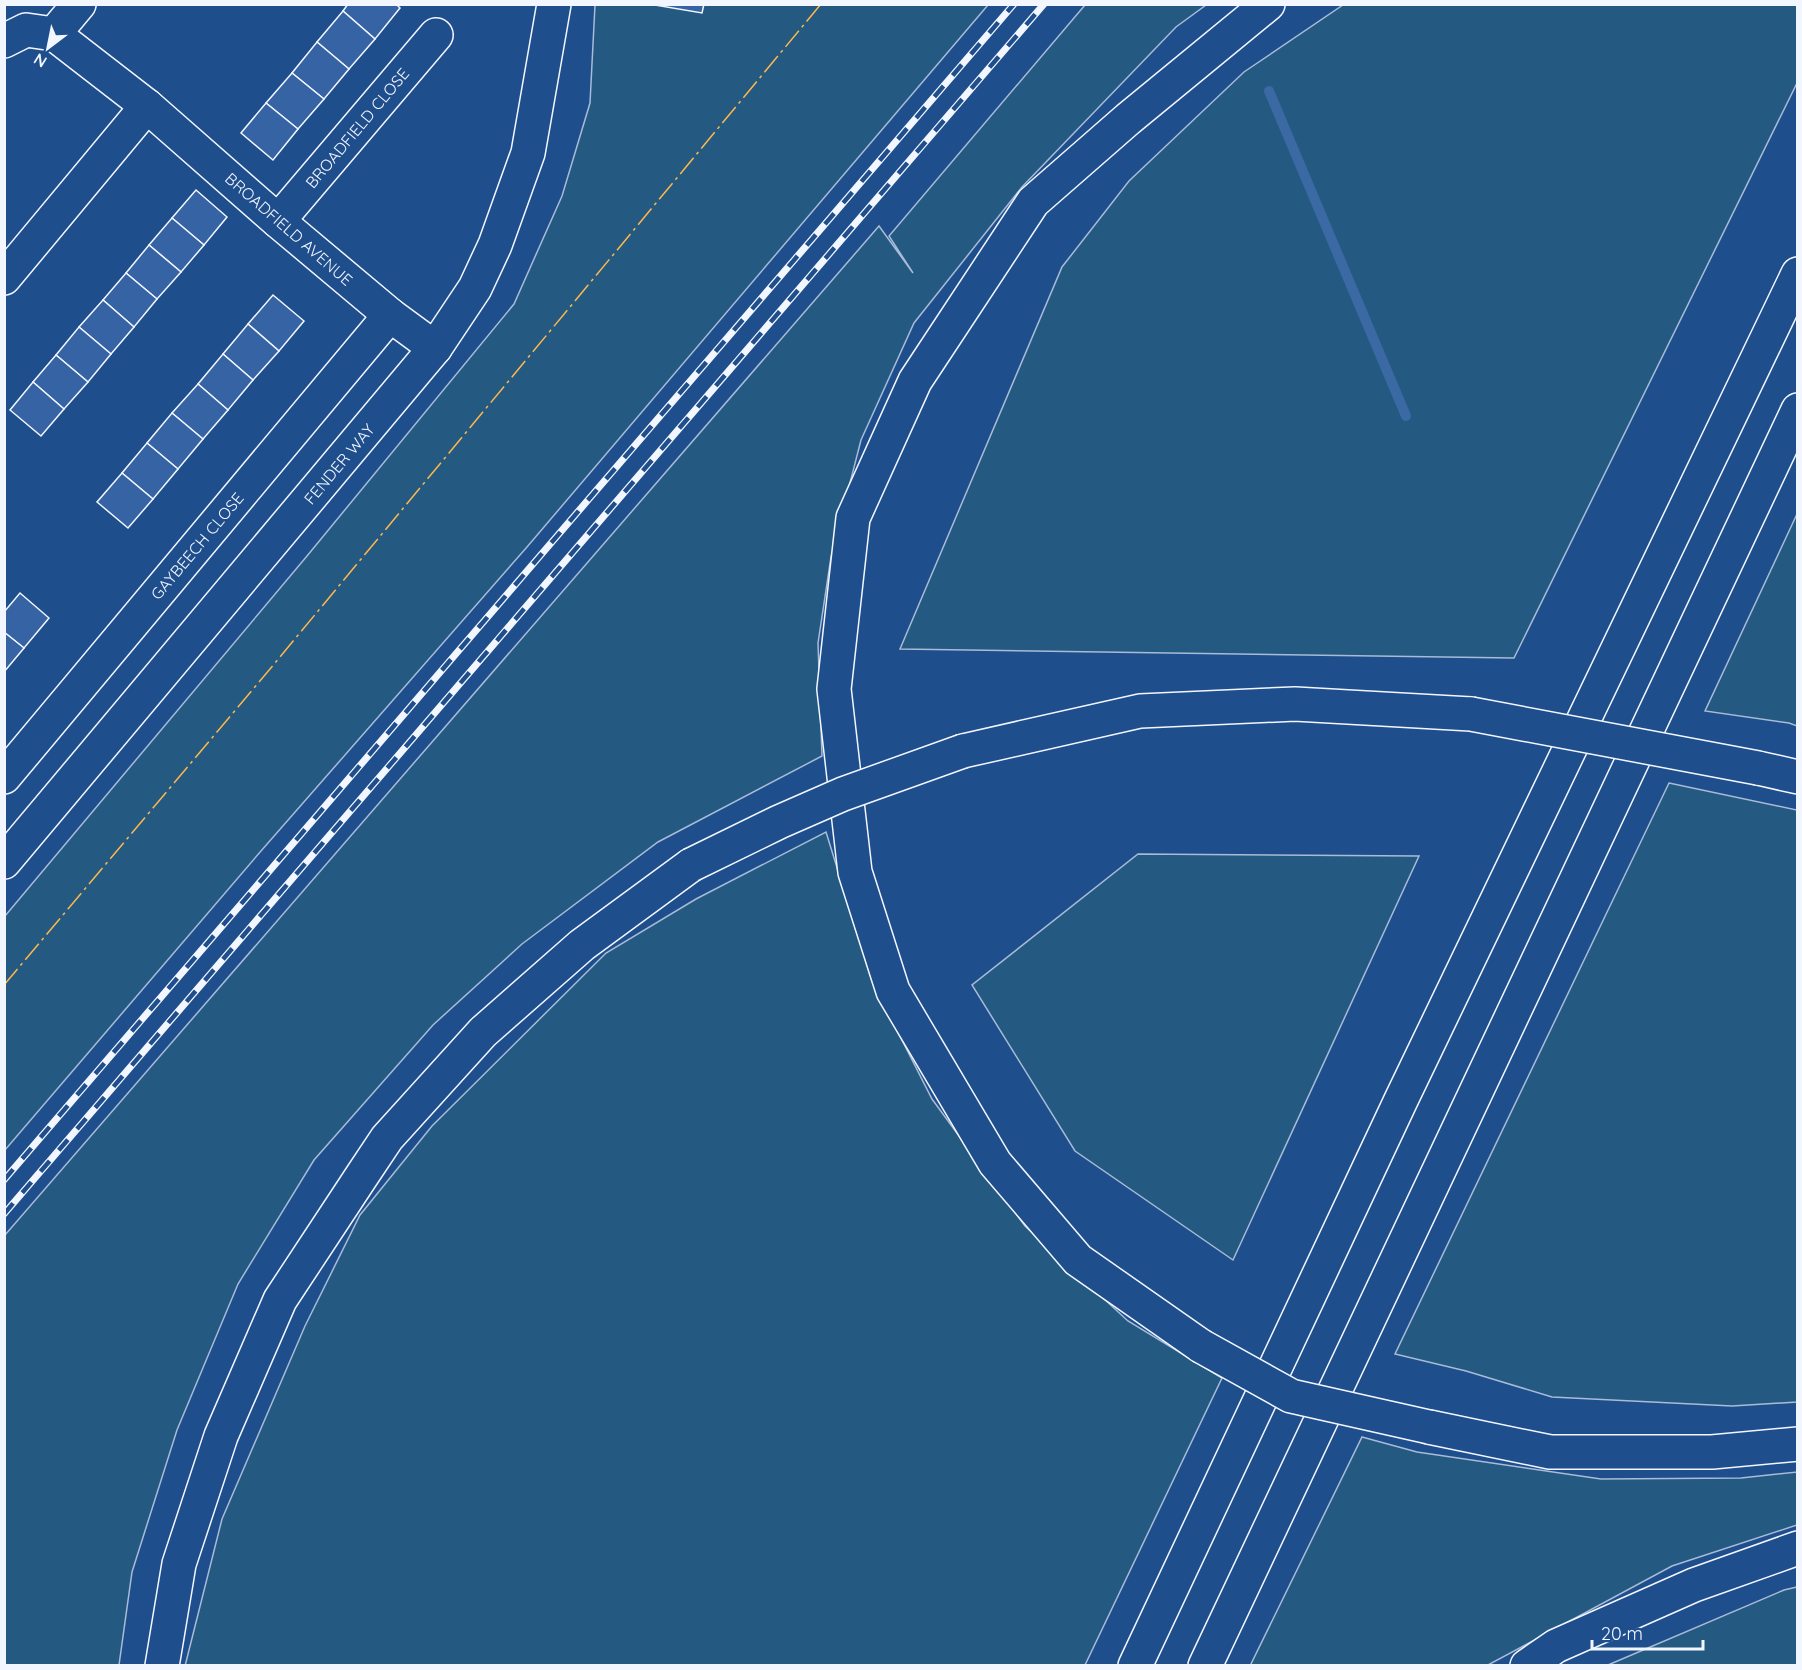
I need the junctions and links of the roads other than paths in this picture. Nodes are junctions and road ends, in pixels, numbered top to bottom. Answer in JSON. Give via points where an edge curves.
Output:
{"nodes":[{"id":1,"x":79,"y":4,"type":"edge"},
{"id":2,"x":554,"y":4,"type":"edge"},
{"id":3,"x":1268,"y":4,"type":"edge"},
{"id":4,"x":54,"y":34,"type":"junction"},
{"id":5,"x":436,"y":35,"type":"dead end"},
{"id":6,"x":4,"y":41,"type":"edge"},
{"id":7,"x":147,"y":106,"type":"junction"},
{"id":8,"x":278,"y":221,"type":"junction"},
{"id":9,"x":1797,"y":274,"type":"edge"},
{"id":10,"x":4,"y":278,"type":"edge"},
{"id":11,"x":390,"y":315,"type":"junction"},
{"id":12,"x":435,"y":348,"type":"junction"},
{"id":13,"x":1797,"y":410,"type":"edge"},
{"id":14,"x":4,"y":777,"type":"edge"},
{"id":15,"x":1797,"y":777,"type":"edge"},
{"id":16,"x":4,"y":862,"type":"edge"},
{"id":17,"x":1797,"y":1444,"type":"edge"},
{"id":18,"x":1797,"y":1548,"type":"edge"},
{"id":19,"x":162,"y":1665,"type":"edge"},
{"id":20,"x":1135,"y":1665,"type":"edge"},
{"id":21,"x":1205,"y":1665,"type":"edge"},
{"id":22,"x":1527,"y":1665,"type":"edge"}],
"edges":[{"from":1,"to":4,"type":"main road"},
{"from":2,"to":12,"type":"main road","name":"FENDER WAY","via":[[528,153],[475,288]]},
{"from":3,"to":17,"type":"main road","bridge":true,"via":[[1034,202],[915,381],[853,518],[834,689],[855,872],[893,991],[995,1163],[1078,1260],[1201,1346],[1291,1396],[1550,1452],[1712,1452]]},
{"from":4,"to":6,"type":"main road","via":[[26,30]]},
{"from":4,"to":7,"type":"main road","name":"BROADFIELD AVENUE"},
{"from":5,"to":8,"type":"main road","name":"BROADFIELD CLOSE"},
{"from":7,"to":8,"type":"main road","name":"BROADFIELD AVENUE"},
{"from":7,"to":10,"type":"main road"},
{"from":8,"to":11,"type":"main road","name":"BROADFIELD AVENUE"},
{"from":9,"to":20,"type":"main road"},
{"from":11,"to":12,"type":"main road","name":"BROADFIELD AVENUE"},
{"from":11,"to":14,"type":"main road","name":"GAYBEECH CLOSE"},
{"from":12,"to":16,"type":"main road","name":"FENDER WAY"},
{"from":13,"to":21,"type":"main road"},
{"from":15,"to":19,"type":"main road","bridge":true,"via":[[1471,714],[1295,704],[1140,711],[963,751],[832,799],[691,865],[582,945],[483,1032],[387,1138],[355,1186],[280,1300],[221,1436],[179,1564]]},
{"from":18,"to":22,"type":"main road","via":[[1694,1585],[1556,1646]]}]}
